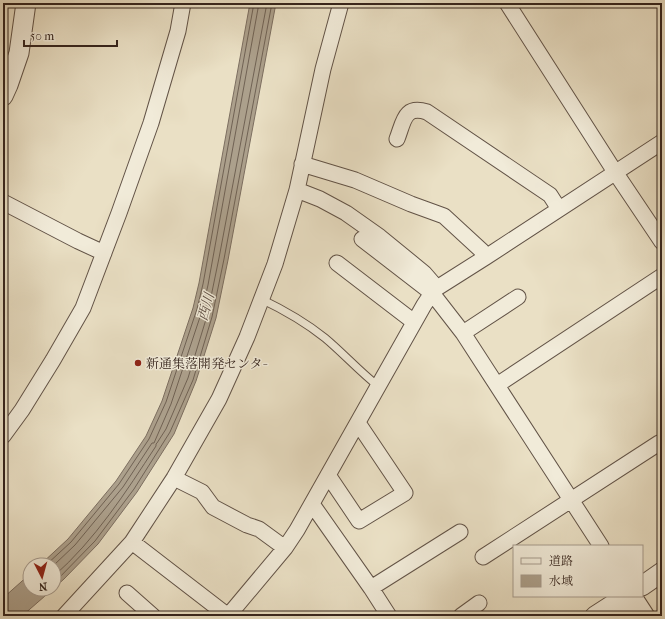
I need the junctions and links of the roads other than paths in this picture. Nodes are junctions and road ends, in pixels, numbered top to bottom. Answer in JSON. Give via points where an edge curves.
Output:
{"nodes":[{"id":1,"x":26,"y":3,"type":"edge"},
{"id":2,"x":182,"y":3,"type":"edge"},
{"id":3,"x":341,"y":3,"type":"edge"},
{"id":4,"x":507,"y":3,"type":"edge"},
{"id":5,"x":3,"y":96,"type":"edge"},
{"id":6,"x":397,"y":138,"type":"dead end"},
{"id":7,"x":662,"y":142,"type":"edge"},
{"id":8,"x":302,"y":164,"type":"junction"},
{"id":9,"x":615,"y":172,"type":"junction"},
{"id":10,"x":297,"y":190,"type":"junction"},
{"id":11,"x":3,"y":202,"type":"edge"},
{"id":12,"x":559,"y":209,"type":"junction"},
{"id":13,"x":362,"y":239,"type":"dead end"},
{"id":14,"x":662,"y":242,"type":"edge"},
{"id":15,"x":104,"y":253,"type":"junction"},
{"id":16,"x":486,"y":257,"type":"junction"},
{"id":17,"x":337,"y":263,"type":"dead end"},
{"id":18,"x":662,"y":276,"type":"edge"},
{"id":19,"x":435,"y":290,"type":"junction"},
{"id":20,"x":518,"y":297,"type":"dead end"},
{"id":21,"x":261,"y":299,"type":"junction"},
{"id":22,"x":414,"y":322,"type":"junction"},
{"id":23,"x":463,"y":333,"type":"junction"},
{"id":24,"x":497,"y":385,"type":"junction"},
{"id":25,"x":378,"y":386,"type":"junction"},
{"id":26,"x":358,"y":423,"type":"junction"},
{"id":27,"x":3,"y":436,"type":"edge"},
{"id":28,"x":659,"y":443,"type":"dead end"},
{"id":29,"x":328,"y":475,"type":"junction"},
{"id":30,"x":174,"y":478,"type":"junction"},
{"id":31,"x":571,"y":500,"type":"junction"},
{"id":32,"x":312,"y":504,"type":"junction"},
{"id":33,"x":460,"y":532,"type":"dead end"},
{"id":34,"x":132,"y":542,"type":"junction"},
{"id":35,"x":601,"y":545,"type":"edge"},
{"id":36,"x":285,"y":548,"type":"junction"},
{"id":37,"x":483,"y":557,"type":"dead end"},
{"id":38,"x":662,"y":572,"type":"edge"},
{"id":39,"x":371,"y":588,"type":"junction"},
{"id":40,"x":126,"y":593,"type":"dead end"},
{"id":41,"x":643,"y":593,"type":"edge"},
{"id":42,"x":638,"y":599,"type":"edge"},
{"id":43,"x":479,"y":603,"type":"dead end"},
{"id":44,"x":64,"y":616,"type":"edge"},
{"id":45,"x":153,"y":616,"type":"edge"},
{"id":46,"x":228,"y":616,"type":"edge"},
{"id":47,"x":389,"y":616,"type":"edge"},
{"id":48,"x":461,"y":616,"type":"edge"},
{"id":49,"x":595,"y":616,"type":"edge"},
{"id":50,"x":620,"y":616,"type":"edge"}],
"edges":[{"from":1,"to":5,"type":"street","via":[[19,53]]},
{"from":2,"to":15,"type":"street","via":[[178,31],[151,123]]},
{"from":3,"to":8,"type":"street"},
{"from":4,"to":9,"type":"street"},
{"from":6,"to":12,"type":"street","via":[[411,110],[427,112],[550,195]]},
{"from":7,"to":9,"type":"street"},
{"from":8,"to":10,"type":"street"},
{"from":8,"to":16,"type":"street","via":[[356,180],[444,216]]},
{"from":9,"to":12,"type":"street"},
{"from":9,"to":14,"type":"street"},
{"from":10,"to":19,"type":"street","via":[[320,199],[358,221],[424,272]]},
{"from":10,"to":21,"type":"street","via":[[275,264]]},
{"from":11,"to":15,"type":"street"},
{"from":12,"to":16,"type":"street"},
{"from":13,"to":19,"type":"street"},
{"from":15,"to":27,"type":"street","via":[[83,308],[46,372]]},
{"from":16,"to":19,"type":"street"},
{"from":17,"to":22,"type":"street"},
{"from":18,"to":24,"type":"street"},
{"from":19,"to":22,"type":"street"},
{"from":19,"to":23,"type":"street"},
{"from":20,"to":23,"type":"street"},
{"from":21,"to":25,"type":"lane","via":[[304,322]]},
{"from":21,"to":30,"type":"street","via":[[219,399]]},
{"from":22,"to":25,"type":"street"},
{"from":23,"to":24,"type":"street"},
{"from":24,"to":31,"type":"street"},
{"from":25,"to":26,"type":"street"},
{"from":26,"to":29,"type":"street"},
{"from":26,"to":29,"type":"street","via":[[405,493],[359,521]]},
{"from":28,"to":31,"type":"street"},
{"from":29,"to":32,"type":"street"},
{"from":30,"to":34,"type":"street"},
{"from":30,"to":36,"type":"street","via":[[202,492],[213,507],[259,529]]},
{"from":31,"to":35,"type":"street"},
{"from":31,"to":37,"type":"street"},
{"from":32,"to":36,"type":"street"},
{"from":32,"to":39,"type":"street"},
{"from":33,"to":39,"type":"street"},
{"from":34,"to":44,"type":"street"},
{"from":34,"to":46,"type":"street"},
{"from":36,"to":46,"type":"street"},
{"from":38,"to":41,"type":"street"},
{"from":39,"to":47,"type":"street"},
{"from":40,"to":45,"type":"street"},
{"from":42,"to":49,"type":"street"},
{"from":42,"to":50,"type":"street"},
{"from":43,"to":48,"type":"street"}]}
